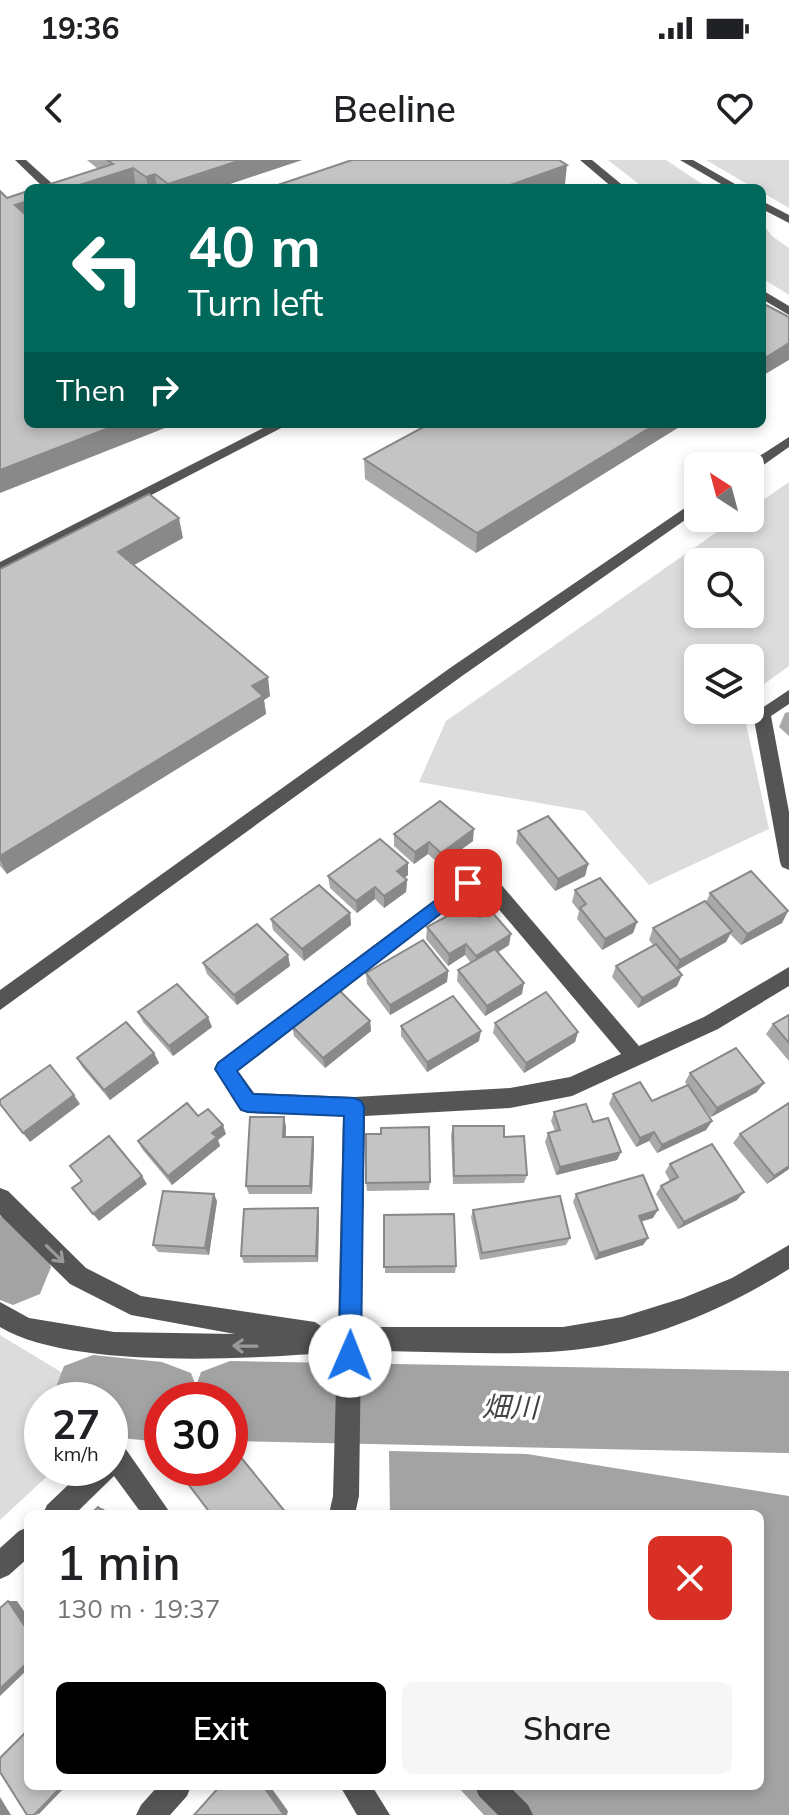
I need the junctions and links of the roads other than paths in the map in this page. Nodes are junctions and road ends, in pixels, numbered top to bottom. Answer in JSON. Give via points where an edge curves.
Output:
{"nodes":[{"id":1,"x":20,"y":160,"type":"edge"},
{"id":2,"x":585,"y":160,"type":"edge"},
{"id":3,"x":685,"y":160,"type":"edge"},
{"id":4,"x":47,"y":184,"type":"edge"},
{"id":5,"x":615,"y":184,"type":"edge"},
{"id":6,"x":729,"y":184,"type":"edge"},
{"id":7,"x":766,"y":206,"type":"edge"},
{"id":8,"x":789,"y":220,"type":"edge"},
{"id":9,"x":766,"y":297,"type":"edge"},
{"id":10,"x":789,"y":311,"type":"edge"},
{"id":11,"x":274,"y":428,"type":"edge"},
{"id":12,"x":789,"y":441,"type":"edge"},
{"id":13,"x":764,"y":458,"type":"edge"},
{"id":14,"x":684,"y":514,"type":"edge"},
{"id":15,"x":0,"y":568,"type":"edge"},
{"id":16,"x":789,"y":696,"type":"edge"},
{"id":17,"x":789,"y":862,"type":"edge"},
{"id":18,"x":789,"y":976,"type":"edge"},
{"id":19,"x":0,"y":1001,"type":"edge"},
{"id":20,"x":636,"y":1057,"type":"junction"},
{"id":21,"x":354,"y":1107,"type":"junction"},
{"id":22,"x":0,"y":1199,"type":"edge"},
{"id":23,"x":789,"y":1256,"type":"edge"},
{"id":24,"x":0,"y":1314,"type":"edge"},
{"id":25,"x":351,"y":1339,"type":"junction"},
{"id":26,"x":128,"y":1473,"type":"edge"},
{"id":27,"x":86,"y":1486,"type":"edge"},
{"id":28,"x":60,"y":1510,"type":"edge"},
{"id":29,"x":155,"y":1510,"type":"edge"},
{"id":30,"x":343,"y":1510,"type":"edge"},
{"id":31,"x":24,"y":1544,"type":"edge"},
{"id":32,"x":0,"y":1566,"type":"edge"},
{"id":33,"x":173,"y":1790,"type":"edge"},
{"id":34,"x":357,"y":1790,"type":"edge"},
{"id":35,"x":493,"y":1790,"type":"edge"},
{"id":36,"x":151,"y":1815,"type":"edge"},
{"id":37,"x":375,"y":1815,"type":"edge"},
{"id":38,"x":518,"y":1815,"type":"edge"}],
"edges":[{"from":1,"to":4,"type":"street"},
{"from":2,"to":5,"type":"street"},
{"from":3,"to":6,"type":"street"},
{"from":7,"to":8,"type":"street"},
{"from":9,"to":10,"type":"street"},
{"from":11,"to":15,"type":"street"},
{"from":12,"to":13,"type":"street"},
{"from":14,"to":19,"type":"street"},
{"from":16,"to":17,"type":"street","via":[[762,714]]},
{"from":18,"to":20,"type":"street","via":[[711,1023]]},
{"from":20,"to":21,"type":"street","via":[[572,1086],[510,1098]]},
{"from":20,"to":21,"type":"street","via":[[492,887],[468,883],[225,1069],[248,1103]]},
{"from":21,"to":25,"type":"street"},
{"from":22,"to":25,"type":"street","one_way":true,"via":[[78,1276],[139,1307]]},
{"from":23,"to":25,"type":"street","via":[[726,1292],[622,1329],[563,1339]]},
{"from":25,"to":24,"type":"street","one_way":true,"via":[[270,1346],[114,1344],[25,1329]]},
{"from":25,"to":30,"type":"street"},
{"from":26,"to":29,"type":"street"},
{"from":27,"to":28,"type":"street"},
{"from":31,"to":32,"type":"street"},
{"from":33,"to":36,"type":"street"},
{"from":34,"to":37,"type":"street"},
{"from":35,"to":38,"type":"street"}]}
